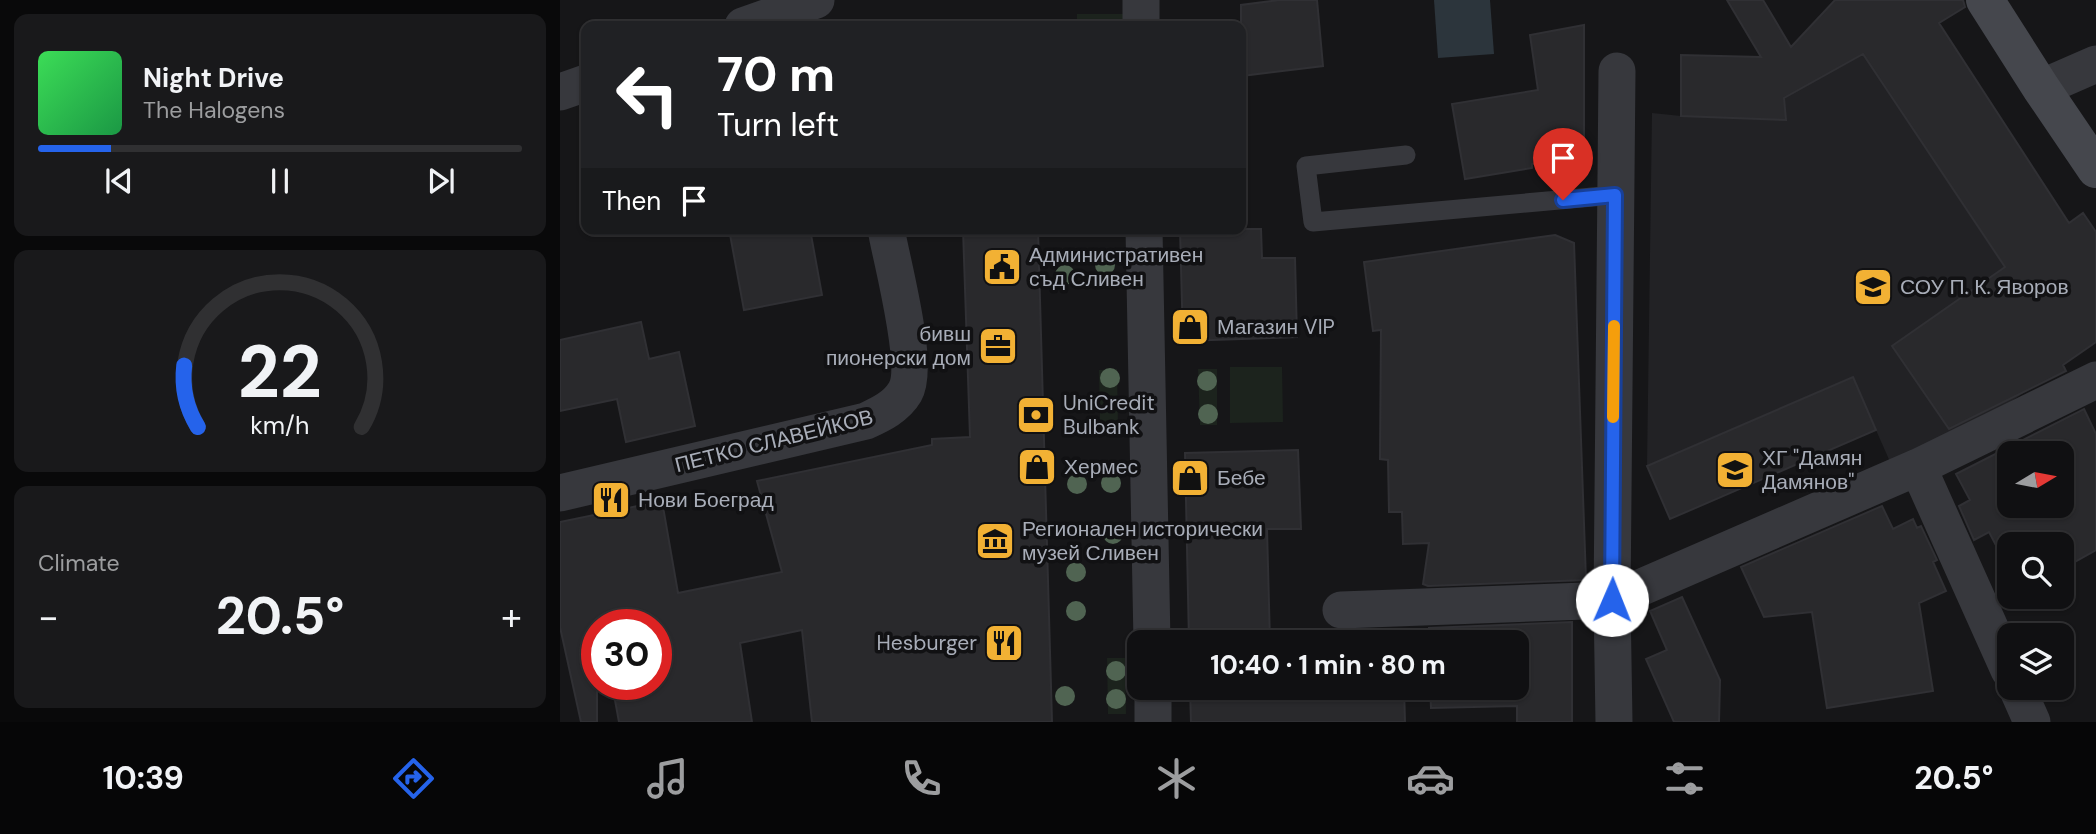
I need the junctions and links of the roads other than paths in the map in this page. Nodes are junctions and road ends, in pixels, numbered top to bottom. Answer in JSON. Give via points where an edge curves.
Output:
{"nodes":[{"id":1,"x":816,"y":0,"type":"edge"},
{"id":2,"x":1141,"y":0,"type":"edge"},
{"id":3,"x":1986,"y":1,"type":"edge"},
{"id":4,"x":757,"y":21,"type":"edge"},
{"id":5,"x":1141,"y":21,"type":"edge"},
{"id":6,"x":2096,"y":64,"type":"edge"},
{"id":7,"x":1617,"y":71,"type":"dead end"},
{"id":8,"x":581,"y":85,"type":"edge"},
{"id":9,"x":2041,"y":88,"type":"junction"},
{"id":10,"x":560,"y":92,"type":"edge"},
{"id":11,"x":1406,"y":155,"type":"dead end"},
{"id":12,"x":2096,"y":169,"type":"edge"},
{"id":13,"x":1615,"y":195,"type":"junction"},
{"id":14,"x":887,"y":235,"type":"edge"},
{"id":15,"x":1144,"y":235,"type":"edge"},
{"id":16,"x":2096,"y":380,"type":"edge"},
{"id":17,"x":1918,"y":467,"type":"junction"},
{"id":18,"x":560,"y":493,"type":"edge"},
{"id":19,"x":1612,"y":600,"type":"junction"},
{"id":20,"x":1341,"y":610,"type":"dead end"},
{"id":21,"x":1152,"y":630,"type":"edge"},
{"id":22,"x":1997,"y":643,"type":"edge"},
{"id":23,"x":1153,"y":700,"type":"edge"},
{"id":24,"x":2022,"y":700,"type":"edge"},
{"id":25,"x":1153,"y":722,"type":"edge"},
{"id":26,"x":1614,"y":722,"type":"edge"},
{"id":27,"x":2032,"y":722,"type":"edge"}],
"edges":[{"from":1,"to":4,"type":"street"},
{"from":2,"to":5,"type":"street"},
{"from":3,"to":9,"type":"street"},
{"from":6,"to":9,"type":"street"},
{"from":7,"to":13,"type":"street"},
{"from":8,"to":10,"type":"street"},
{"from":9,"to":12,"type":"street"},
{"from":11,"to":13,"type":"lane","via":[[1306,166],[1312,222]]},
{"from":13,"to":19,"type":"street"},
{"from":14,"to":18,"type":"street","name":"ПЕТКО СЛАВЕЙКОВ","via":[[911,356],[907,390],[888,410],[866,421]]},
{"from":15,"to":21,"type":"street"},
{"from":16,"to":17,"type":"street"},
{"from":17,"to":19,"type":"street"},
{"from":17,"to":22,"type":"street"},
{"from":19,"to":20,"type":"street"},
{"from":19,"to":26,"type":"street"},
{"from":23,"to":25,"type":"street"},
{"from":24,"to":27,"type":"street"}]}
